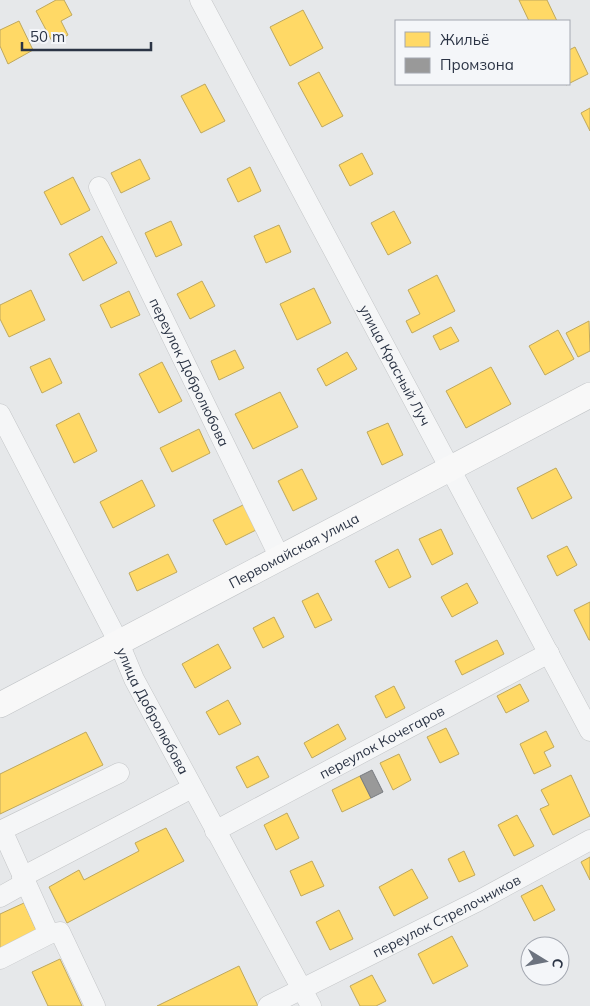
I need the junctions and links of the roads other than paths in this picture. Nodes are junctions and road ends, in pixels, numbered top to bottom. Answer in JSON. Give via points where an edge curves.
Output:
{"nodes":[{"id":1,"x":200,"y":0,"type":"edge"},
{"id":2,"x":99,"y":187,"type":"dead end"},
{"id":3,"x":590,"y":395,"type":"edge"},
{"id":4,"x":0,"y":414,"type":"edge"},
{"id":5,"x":449,"y":469,"type":"junction"},
{"id":6,"x":280,"y":558,"type":"junction"},
{"id":7,"x":119,"y":643,"type":"junction"},
{"id":8,"x":549,"y":653,"type":"junction"},
{"id":9,"x":0,"y":705,"type":"edge"},
{"id":10,"x":590,"y":731,"type":"edge"},
{"id":11,"x":119,"y":772,"type":"dead end"},
{"id":12,"x":192,"y":788,"type":"junction"},
{"id":13,"x":1,"y":831,"type":"edge"},
{"id":14,"x":215,"y":831,"type":"junction"},
{"id":15,"x":590,"y":840,"type":"edge"},
{"id":16,"x":24,"y":880,"type":"junction"},
{"id":17,"x":0,"y":897,"type":"edge"},
{"id":18,"x":49,"y":934,"type":"junction"},
{"id":19,"x":0,"y":959,"type":"edge"},
{"id":20,"x":301,"y":989,"type":"junction"},
{"id":21,"x":96,"y":1006,"type":"edge"},
{"id":22,"x":268,"y":1006,"type":"edge"},
{"id":23,"x":311,"y":1006,"type":"edge"}],
"edges":[{"from":1,"to":5,"type":"street","name":"улица Красный Луч"},
{"from":2,"to":6,"type":"street","name":"переулок Добролюбова"},
{"from":3,"to":5,"type":"main road","name":"Первомайская улица"},
{"from":4,"to":7,"type":"street","name":"улица Добролюбова"},
{"from":5,"to":6,"type":"main road","name":"Первомайская улица"},
{"from":5,"to":8,"type":"street","name":"улица Красный Луч"},
{"from":6,"to":7,"type":"main road","name":"Первомайская улица"},
{"from":7,"to":9,"type":"main road","name":"Первомайская улица"},
{"from":7,"to":12,"type":"street","name":"улица Добролюбова","via":[[134,679]]},
{"from":8,"to":10,"type":"street","name":"улица Красный Луч"},
{"from":8,"to":14,"type":"street","name":"переулок Кочегаров"},
{"from":11,"to":13,"type":"street"},
{"from":12,"to":14,"type":"street","name":"улица Добролюбова"},
{"from":12,"to":16,"type":"street"},
{"from":13,"to":16,"type":"street"},
{"from":14,"to":20,"type":"street","name":"улица Добролюбова"},
{"from":15,"to":20,"type":"street","name":"переулок Стрелочников","via":[[478,902]]},
{"from":16,"to":17,"type":"street"},
{"from":16,"to":18,"type":"street"},
{"from":18,"to":19,"type":"street"},
{"from":18,"to":21,"type":"street","via":[[60,932]]},
{"from":20,"to":22,"type":"street","name":"переулок Стрелочников"},
{"from":20,"to":23,"type":"street","name":"улица Добролюбова"}]}
